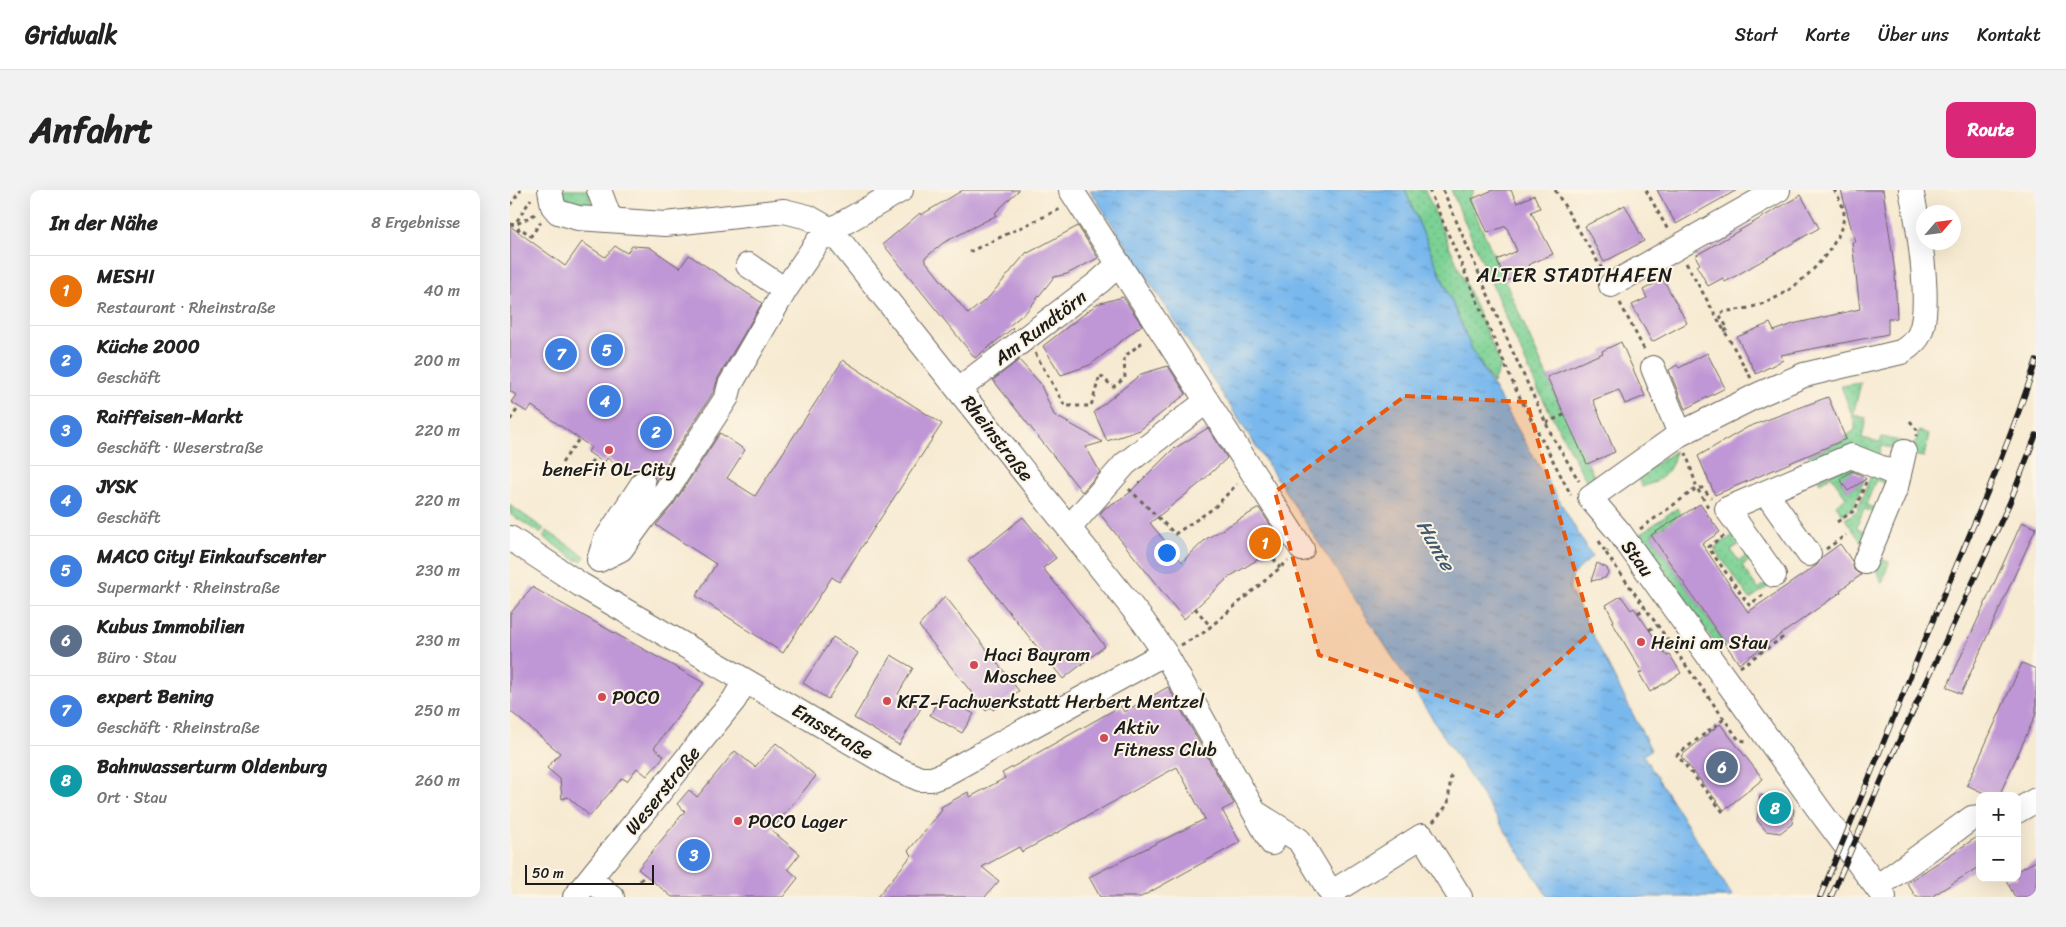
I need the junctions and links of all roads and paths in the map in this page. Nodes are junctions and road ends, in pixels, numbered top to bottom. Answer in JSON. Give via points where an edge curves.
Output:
{"nodes":[{"id":1,"x":521,"y":190,"type":"edge"},
{"id":2,"x":599,"y":190,"type":"edge"},
{"id":3,"x":901,"y":190,"type":"edge"},
{"id":4,"x":1429,"y":190,"type":"edge"},
{"id":5,"x":1443,"y":190,"type":"edge"},
{"id":6,"x":1555,"y":190,"type":"edge"},
{"id":7,"x":1646,"y":190,"type":"edge"},
{"id":8,"x":1778,"y":190,"type":"edge"},
{"id":9,"x":1834,"y":190,"type":"edge"},
{"id":10,"x":1912,"y":190,"type":"edge"},
{"id":11,"x":541,"y":194,"type":"edge"},
{"id":12,"x":1063,"y":196,"type":"edge"},
{"id":13,"x":775,"y":200,"type":"edge"},
{"id":14,"x":510,"y":205,"type":"edge"},
{"id":15,"x":614,"y":220,"type":"junction"},
{"id":16,"x":510,"y":224,"type":"edge"},
{"id":17,"x":831,"y":230,"type":"junction"},
{"id":18,"x":517,"y":231,"type":"dead end"},
{"id":19,"x":528,"y":234,"type":"dead end"},
{"id":20,"x":1677,"y":247,"type":"junction"},
{"id":21,"x":969,"y":252,"type":"dead end"},
{"id":22,"x":1119,"y":264,"type":"junction"},
{"id":23,"x":748,"y":265,"type":"dead end"},
{"id":24,"x":1611,"y":285,"type":"junction"},
{"id":25,"x":785,"y":290,"type":"junction"},
{"id":26,"x":1724,"y":331,"type":"junction"},
{"id":27,"x":1026,"y":338,"type":"junction"},
{"id":28,"x":1152,"y":344,"type":"dead end"},
{"id":29,"x":1653,"y":368,"type":"joint"},
{"id":30,"x":959,"y":388,"type":"junction"},
{"id":31,"x":1760,"y":394,"type":"junction"},
{"id":32,"x":1207,"y":401,"type":"junction"},
{"id":33,"x":519,"y":407,"type":"dead end"},
{"id":34,"x":1566,"y":414,"type":"dead end"},
{"id":35,"x":510,"y":420,"type":"edge"},
{"id":36,"x":1546,"y":423,"type":"junction"},
{"id":37,"x":1680,"y":434,"type":"junction"},
{"id":38,"x":579,"y":439,"type":"dead end"},
{"id":39,"x":1904,"y":452,"type":"dead end"},
{"id":40,"x":595,"y":457,"type":"dead end"},
{"id":41,"x":562,"y":463,"type":"dead end"},
{"id":42,"x":1873,"y":465,"type":"junction"},
{"id":43,"x":1251,"y":469,"type":"junction"},
{"id":44,"x":1115,"y":475,"type":"junction"},
{"id":45,"x":1899,"y":475,"type":"junction"},
{"id":46,"x":581,"y":476,"type":"dead end"},
{"id":47,"x":643,"y":484,"type":"dead end"},
{"id":48,"x":1766,"y":493,"type":"junction"},
{"id":49,"x":1581,"y":498,"type":"junction"},
{"id":50,"x":1837,"y":522,"type":"dead end"},
{"id":51,"x":1069,"y":528,"type":"junction"},
{"id":52,"x":590,"y":534,"type":"dead end"},
{"id":53,"x":510,"y":538,"type":"edge"},
{"id":54,"x":1597,"y":539,"type":"dead end"},
{"id":55,"x":1625,"y":539,"type":"junction"},
{"id":56,"x":1302,"y":548,"type":"joint"},
{"id":57,"x":1269,"y":552,"type":"dead end"},
{"id":58,"x":1809,"y":554,"type":"dead end"},
{"id":59,"x":599,"y":560,"type":"junction"},
{"id":60,"x":1865,"y":562,"type":"dead end"},
{"id":61,"x":1280,"y":568,"type":"junction"},
{"id":62,"x":1774,"y":575,"type":"dead end"},
{"id":63,"x":1195,"y":608,"type":"dead end"},
{"id":64,"x":1646,"y":608,"type":"dead end"},
{"id":65,"x":1638,"y":614,"type":"dead end"},
{"id":66,"x":1657,"y":625,"type":"dead end"},
{"id":67,"x":1211,"y":627,"type":"junction"},
{"id":68,"x":1649,"y":630,"type":"dead end"},
{"id":69,"x":1780,"y":635,"type":"dead end"},
{"id":70,"x":1166,"y":653,"type":"junction"},
{"id":71,"x":1740,"y":667,"type":"dead end"},
{"id":72,"x":745,"y":681,"type":"junction"},
{"id":73,"x":1724,"y":719,"type":"dead end"},
{"id":74,"x":1451,"y":775,"type":"dead end"},
{"id":75,"x":2036,"y":800,"type":"edge"},
{"id":76,"x":2021,"y":809,"type":"edge"},
{"id":77,"x":1255,"y":812,"type":"junction"},
{"id":78,"x":1723,"y":812,"type":"dead end"},
{"id":79,"x":1976,"y":818,"type":"edge"},
{"id":80,"x":1422,"y":836,"type":"junction"},
{"id":81,"x":1272,"y":843,"type":"dead end"},
{"id":82,"x":645,"y":875,"type":"dead end"},
{"id":83,"x":590,"y":879,"type":"junction"},
{"id":84,"x":640,"y":881,"type":"dead end"},
{"id":85,"x":1881,"y":892,"type":"edge"},
{"id":86,"x":575,"y":897,"type":"edge"},
{"id":87,"x":612,"y":897,"type":"edge"},
{"id":88,"x":1460,"y":897,"type":"edge"}],
"edges":[{"from":1,"to":14,"type":"path"},
{"from":2,"to":15,"type":"street","via":[[608,214]]},
{"from":3,"to":17,"type":"street"},
{"from":4,"to":49,"type":"path","via":[[1516,390]]},
{"from":5,"to":36,"type":"path"},
{"from":6,"to":24,"type":"path"},
{"from":7,"to":20,"type":"path"},
{"from":8,"to":20,"type":"street"},
{"from":9,"to":26,"type":"path","via":[[1844,214],[1834,244],[1784,293],[1757,305],[1719,314],[1728,329]]},
{"from":10,"to":31,"type":"street","via":[[1922,261],[1924,320],[1912,345],[1901,352],[1804,375]]},
{"from":11,"to":15,"type":"street","name":"Rheinstraße","via":[[558,212],[578,218]]},
{"from":11,"to":16,"type":"path","via":[[515,225]]},
{"from":12,"to":21,"type":"path","via":[[1060,209]]},
{"from":12,"to":22,"type":"street"},
{"from":13,"to":15,"type":"street","name":"Rheinstraße","via":[[665,224]]},
{"from":13,"to":17,"type":"street","name":"Rheinstraße"},
{"from":17,"to":25,"type":"street","via":[[819,240]]},
{"from":17,"to":30,"type":"street","name":"Rheinstraße"},
{"from":18,"to":19,"type":"path","via":[[520,228]]},
{"from":20,"to":24,"type":"street"},
{"from":20,"to":26,"type":"path"},
{"from":22,"to":27,"type":"street","name":"Am Rundtörn"},
{"from":22,"to":32,"type":"street"},
{"from":23,"to":25,"type":"street"},
{"from":24,"to":29,"type":"path"},
{"from":25,"to":59,"type":"street","via":[[730,385],[727,397],[662,497],[621,549]]},
{"from":26,"to":31,"type":"path"},
{"from":27,"to":28,"type":"path","via":[[1065,406],[1091,406],[1100,376],[1113,387],[1125,378],[1124,357],[1148,338]]},
{"from":27,"to":30,"type":"street","name":"Am Rundtörn"},
{"from":29,"to":37,"type":"street"},
{"from":30,"to":51,"type":"street","name":"Rheinstraße"},
{"from":31,"to":37,"type":"street"},
{"from":32,"to":43,"type":"street"},
{"from":32,"to":44,"type":"street"},
{"from":33,"to":35,"type":"path"},
{"from":34,"to":36,"type":"path"},
{"from":36,"to":49,"type":"path"},
{"from":37,"to":49,"type":"street"},
{"from":37,"to":55,"type":"path","via":[[1697,488]]},
{"from":38,"to":41,"type":"path"},
{"from":39,"to":45,"type":"street"},
{"from":40,"to":46,"type":"path"},
{"from":42,"to":45,"type":"street"},
{"from":42,"to":48,"type":"street","via":[[1851,456]]},
{"from":42,"to":50,"type":"path","via":[[1855,510]]},
{"from":43,"to":44,"type":"path","via":[[1214,508],[1175,534]]},
{"from":43,"to":56,"type":"street"},
{"from":44,"to":51,"type":"street"},
{"from":45,"to":60,"type":"street"},
{"from":47,"to":59,"type":"street","via":[[605,541]]},
{"from":48,"to":58,"type":"street"},
{"from":48,"to":62,"type":"street","via":[[1727,509]]},
{"from":49,"to":55,"type":"street","name":"Stau"},
{"from":51,"to":70,"type":"street","name":"Rheinstraße"},
{"from":52,"to":59,"type":"street","via":[[597,546]]},
{"from":53,"to":72,"type":"street","name":"Emsstraße","via":[[581,585]]},
{"from":54,"to":55,"type":"path","via":[[1606,552]]},
{"from":55,"to":85,"type":"street","name":"Stau"},
{"from":56,"to":61,"type":"path"},
{"from":57,"to":61,"type":"path"},
{"from":61,"to":67,"type":"path"},
{"from":63,"to":67,"type":"path"},
{"from":64,"to":65,"type":"path"},
{"from":66,"to":68,"type":"path"},
{"from":67,"to":70,"type":"path"},
{"from":69,"to":71,"type":"path","via":[[1782,638]]},
{"from":70,"to":72,"type":"street","name":"Emsstraße","via":[[943,775],[920,779]]},
{"from":70,"to":77,"type":"street","name":"Rheinstraße"},
{"from":72,"to":83,"type":"street","name":"Weserstraße","via":[[734,700]]},
{"from":73,"to":78,"type":"path","via":[[1677,755]]},
{"from":74,"to":80,"type":"path","via":[[1448,804]]},
{"from":75,"to":76,"type":"street"},
{"from":77,"to":80,"type":"street","via":[[1300,840],[1331,893]]},
{"from":77,"to":81,"type":"street","name":"Rheinstraße"},
{"from":79,"to":85,"type":"street"},
{"from":80,"to":88,"type":"street"},
{"from":82,"to":84,"type":"path"},
{"from":83,"to":86,"type":"street","name":"Weserstraße"},
{"from":83,"to":87,"type":"street"}]}
